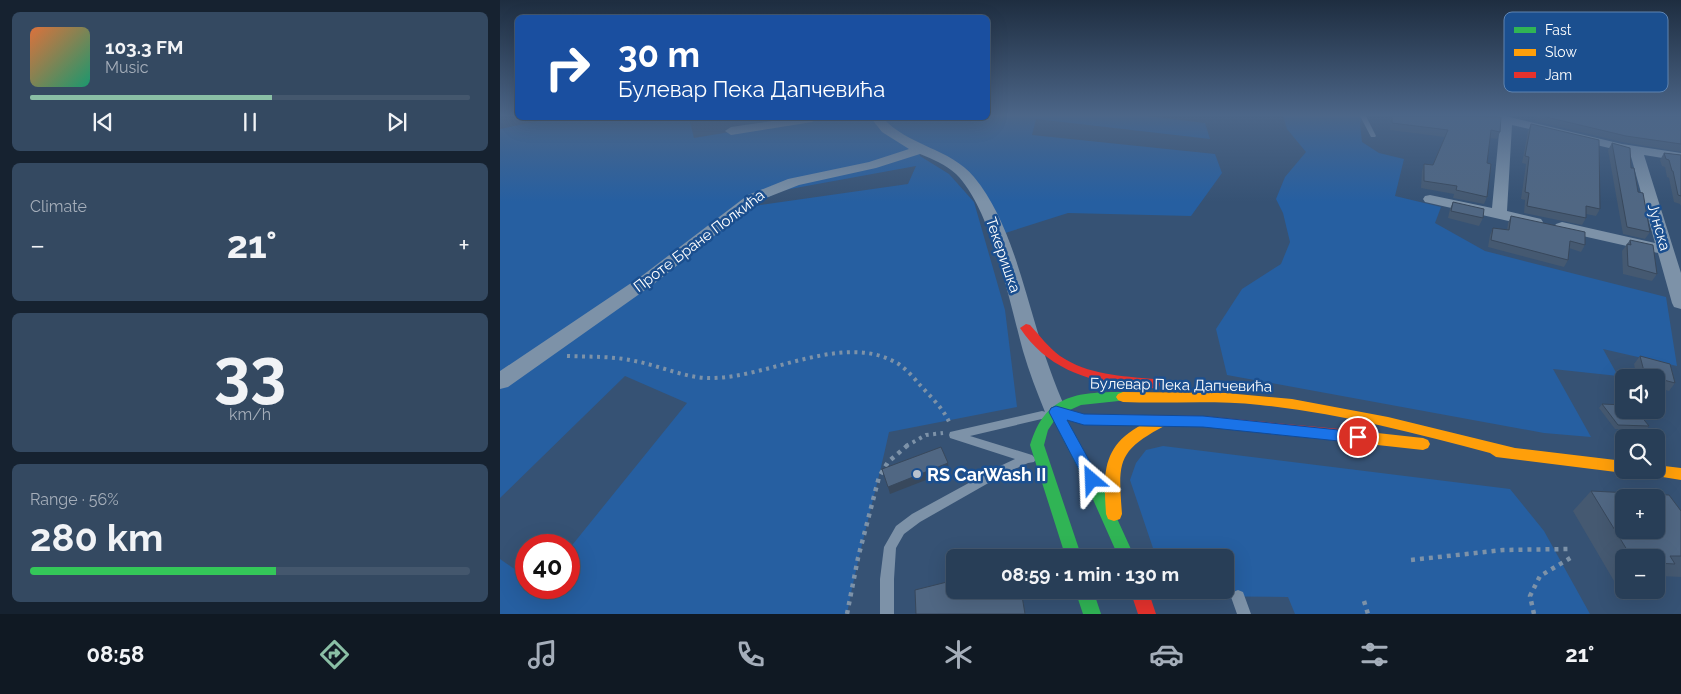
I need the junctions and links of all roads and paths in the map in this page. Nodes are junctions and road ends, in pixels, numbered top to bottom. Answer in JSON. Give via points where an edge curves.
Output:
{"nodes":[{"id":1,"x":909,"y":145,"type":"edge"},
{"id":2,"x":1504,"y":145,"type":"edge"},
{"id":3,"x":1609,"y":145,"type":"edge"},
{"id":4,"x":919,"y":150,"type":"junction"},
{"id":5,"x":1636,"y":151,"type":"junction"},
{"id":6,"x":1681,"y":157,"type":"edge"},
{"id":7,"x":1430,"y":199,"type":"dead end"},
{"id":8,"x":1499,"y":214,"type":"junction"},
{"id":9,"x":1666,"y":250,"type":"junction"},
{"id":10,"x":1681,"y":303,"type":"edge"},
{"id":11,"x":1026,"y":328,"type":"junction"},
{"id":12,"x":565,"y":356,"type":"dead end"},
{"id":13,"x":500,"y":381,"type":"edge"},
{"id":14,"x":1256,"y":400,"type":"junction"},
{"id":15,"x":1056,"y":412,"type":"junction"},
{"id":16,"x":1164,"y":420,"type":"junction"},
{"id":17,"x":954,"y":435,"type":"junction"},
{"id":18,"x":1514,"y":453,"type":"junction"},
{"id":19,"x":1028,"y":458,"type":"junction"},
{"id":20,"x":1042,"y":463,"type":"junction"},
{"id":21,"x":1615,"y":466,"type":"edge"},
{"id":22,"x":1665,"y":472,"type":"edge"},
{"id":23,"x":1681,"y":474,"type":"edge"},
{"id":24,"x":1114,"y":525,"type":"junction"},
{"id":25,"x":1071,"y":549,"type":"edge"},
{"id":26,"x":1123,"y":549,"type":"edge"},
{"id":27,"x":1568,"y":549,"type":"dead end"},
{"id":28,"x":1572,"y":557,"type":"dead end"},
{"id":29,"x":1411,"y":560,"type":"dead end"},
{"id":30,"x":1238,"y":597,"type":"dead end"},
{"id":31,"x":1087,"y":599,"type":"edge"},
{"id":32,"x":1142,"y":599,"type":"edge"},
{"id":33,"x":1364,"y":601,"type":"dead end"},
{"id":34,"x":847,"y":614,"type":"edge"},
{"id":35,"x":887,"y":614,"type":"edge"},
{"id":36,"x":1092,"y":614,"type":"edge"},
{"id":37,"x":1147,"y":614,"type":"edge"},
{"id":38,"x":1244,"y":614,"type":"edge"},
{"id":39,"x":1368,"y":614,"type":"edge"},
{"id":40,"x":1534,"y":614,"type":"edge"}],
"edges":[{"from":1,"to":4,"type":"street","name":"Текеришка"},
{"from":2,"to":8,"type":"street"},
{"from":3,"to":5,"type":"street"},
{"from":4,"to":11,"type":"street","name":"Текеришка","via":[[952,166],[968,178],[978,194],[999,235]]},
{"from":4,"to":13,"type":"street","name":"Проте Бране Полкића","via":[[877,164],[769,189],[649,279]]},
{"from":5,"to":6,"type":"street"},
{"from":5,"to":9,"type":"street","name":"Јунска"},
{"from":7,"to":8,"type":"street"},
{"from":8,"to":9,"type":"street"},
{"from":9,"to":10,"type":"street","name":"Јунска"},
{"from":11,"to":14,"type":"street","via":[[1058,360],[1091,374]]},
{"from":11,"to":15,"type":"street","name":"Текеришка"},
{"from":12,"to":17,"type":"path","via":[[609,357],[713,378],[848,352],[874,352],[903,368],[946,414]]},
{"from":14,"to":15,"type":"street","name":"Булевар Пека Дапчевића","via":[[1088,398],[1069,402]]},
{"from":14,"to":18,"type":"street","name":"Булевар Пека Дапчевића","via":[[1388,422]]},
{"from":15,"to":16,"type":"street","name":"Булевар Пека Дапчевића","via":[[1084,419]]},
{"from":15,"to":17,"type":"lane"},
{"from":15,"to":20,"type":"street","name":"Булевар Пека Дапчевића","via":[[1042,427],[1038,438]]},
{"from":15,"to":24,"type":"street"},
{"from":16,"to":18,"type":"street","name":"Булевар Пека Дапчевића","via":[[1257,426]]},
{"from":16,"to":24,"type":"street","via":[[1127,439],[1115,456],[1112,482]]},
{"from":17,"to":19,"type":"lane"},
{"from":17,"to":34,"type":"path","via":[[939,433],[922,437],[892,457],[882,471],[857,558]]},
{"from":18,"to":21,"type":"street","name":"Булевар Пека Дапчевића"},
{"from":19,"to":20,"type":"lane"},
{"from":19,"to":35,"type":"lane","via":[[916,518],[900,530],[890,547]]},
{"from":20,"to":25,"type":"street","name":"Булевар Пека Дапчевића"},
{"from":22,"to":23,"type":"street"},
{"from":24,"to":26,"type":"street"},
{"from":27,"to":29,"type":"path","via":[[1503,550]]},
{"from":28,"to":40,"type":"path","via":[[1540,576],[1530,596]]},
{"from":30,"to":38,"type":"lane"},
{"from":31,"to":36,"type":"street"},
{"from":32,"to":37,"type":"street"},
{"from":33,"to":39,"type":"path"}]}
